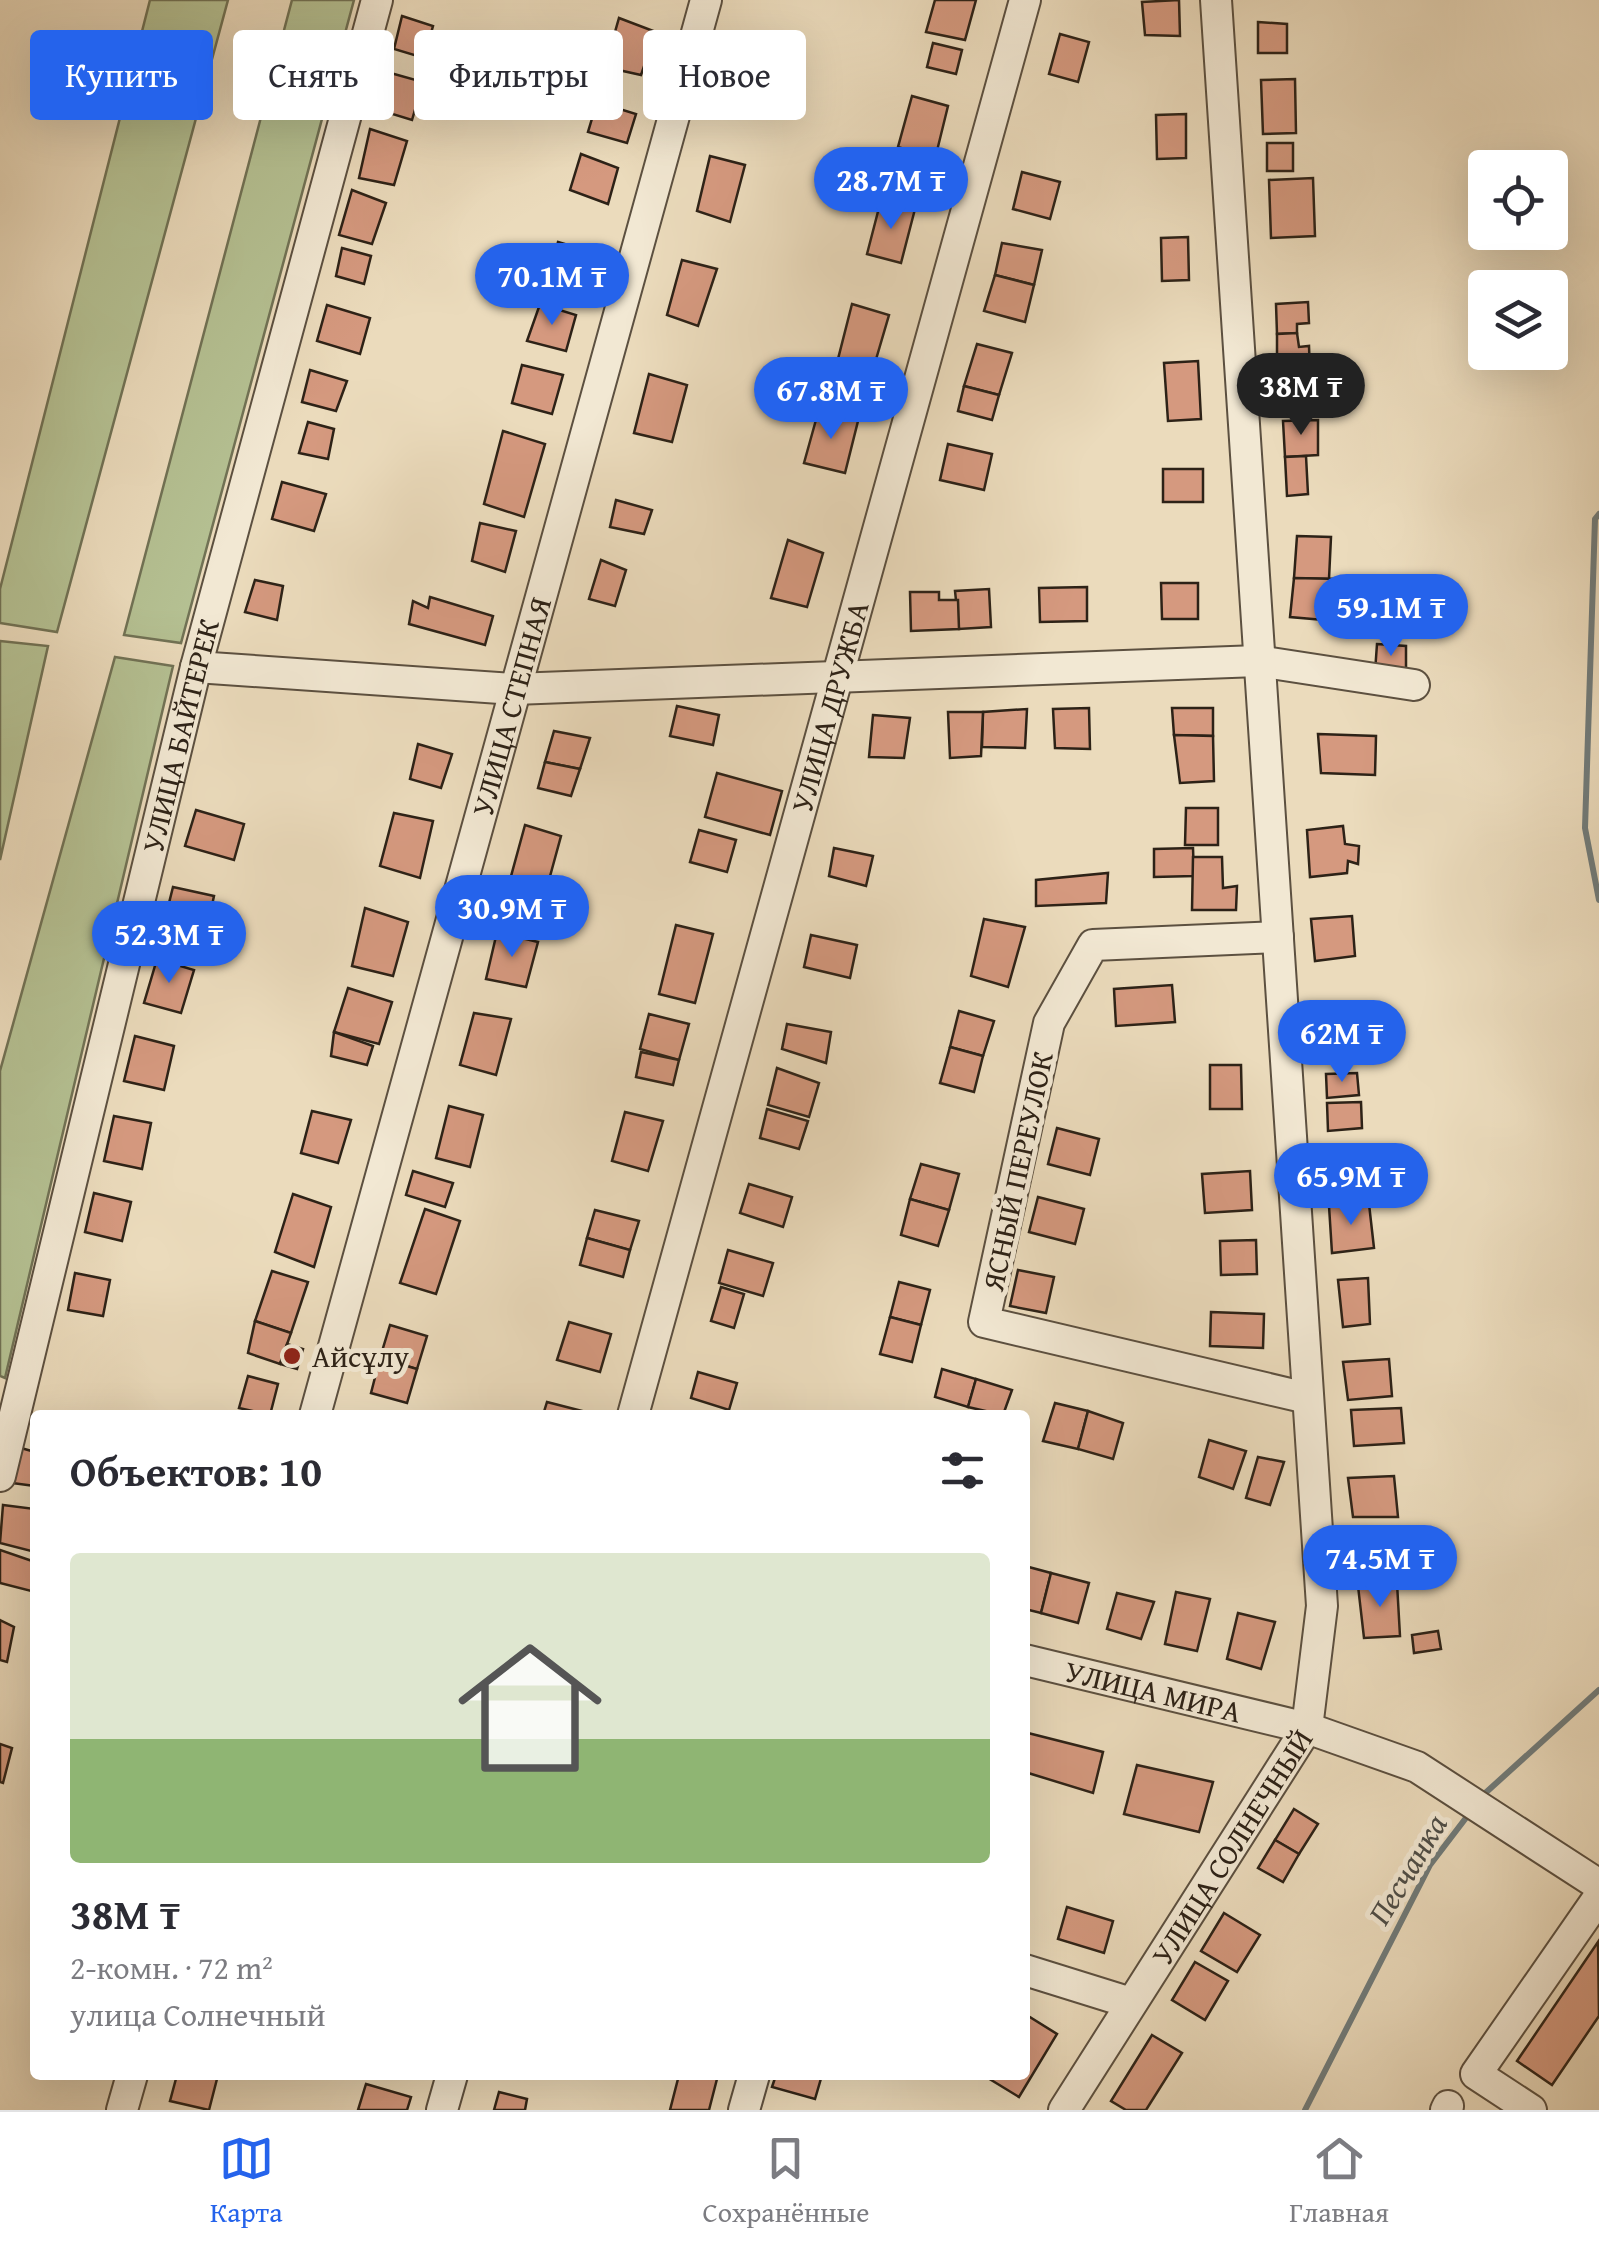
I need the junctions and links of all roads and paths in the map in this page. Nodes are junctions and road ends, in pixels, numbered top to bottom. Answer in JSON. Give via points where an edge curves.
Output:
{"nodes":[{"id":1,"x":376,"y":0,"type":"edge"},
{"id":2,"x":706,"y":0,"type":"edge"},
{"id":3,"x":1025,"y":0,"type":"edge"},
{"id":4,"x":1216,"y":0,"type":"edge"},
{"id":5,"x":1258,"y":662,"type":"junction"},
{"id":6,"x":196,"y":666,"type":"junction"},
{"id":7,"x":840,"y":674,"type":"junction"},
{"id":8,"x":1414,"y":685,"type":"dead end"},
{"id":9,"x":514,"y":689,"type":"junction"},
{"id":10,"x":1278,"y":937,"type":"junction"},
{"id":11,"x":1307,"y":1398,"type":"junction"},
{"id":12,"x":316,"y":1410,"type":"edge"},
{"id":13,"x":635,"y":1410,"type":"edge"},
{"id":14,"x":18,"y":1412,"type":"edge"},
{"id":15,"x":0,"y":1476,"type":"edge"},
{"id":16,"x":1030,"y":1661,"type":"edge"},
{"id":17,"x":1307,"y":1728,"type":"junction"},
{"id":18,"x":1599,"y":1886,"type":"edge"},
{"id":19,"x":1599,"y":1897,"type":"edge"},
{"id":20,"x":1030,"y":1972,"type":"edge"},
{"id":21,"x":1131,"y":2003,"type":"junction"},
{"id":22,"x":131,"y":2080,"type":"edge"},
{"id":23,"x":451,"y":2080,"type":"edge"},
{"id":24,"x":753,"y":2080,"type":"edge"},
{"id":25,"x":122,"y":2110,"type":"edge"},
{"id":26,"x":442,"y":2110,"type":"edge"},
{"id":27,"x":744,"y":2110,"type":"edge"},
{"id":28,"x":1064,"y":2110,"type":"edge"},
{"id":29,"x":1530,"y":2110,"type":"edge"}],
"edges":[{"from":1,"to":6,"type":"street","name":"УЛИЦА БАЙТЕРЕК"},
{"from":2,"to":9,"type":"street","name":"УЛИЦА СТЕПНАЯ"},
{"from":3,"to":7,"type":"street","name":"УЛИЦА ДРУЖБА"},
{"from":4,"to":5,"type":"street","name":"УЛИЦА СОЛНЕЧНЫЙ"},
{"from":5,"to":7,"type":"street"},
{"from":5,"to":8,"type":"street"},
{"from":5,"to":10,"type":"street","name":"УЛИЦА СОЛНЕЧНЫЙ"},
{"from":6,"to":9,"type":"street"},
{"from":6,"to":14,"type":"street","name":"УЛИЦА БАЙТЕРЕК"},
{"from":7,"to":9,"type":"street"},
{"from":7,"to":13,"type":"street","name":"УЛИЦА ДРУЖБА"},
{"from":9,"to":12,"type":"street","name":"УЛИЦА СТЕПНАЯ"},
{"from":10,"to":11,"type":"street","name":"УЛИЦА СОЛНЕЧНЫЙ"},
{"from":10,"to":11,"type":"street","name":"ЯСНЫЙ ПЕРЕУЛОК","via":[[1092,945],[1049,1023],[984,1322]]},
{"from":11,"to":17,"type":"street","name":"УЛИЦА СОЛНЕЧНЫЙ","via":[[1322,1606]]},
{"from":14,"to":15,"type":"street","name":"УЛИЦА БАЙТЕРЕК"},
{"from":16,"to":17,"type":"street","name":"УЛИЦА МИРА"},
{"from":17,"to":18,"type":"street","name":"УЛИЦА МИРА","via":[[1417,1767]]},
{"from":17,"to":21,"type":"street","name":"УЛИЦА СОЛНЕЧНЫЙ"},
{"from":19,"to":29,"type":"street","via":[[1476,2074]]},
{"from":20,"to":21,"type":"street"},
{"from":21,"to":28,"type":"street","name":"УЛИЦА СОЛНЕЧНЫЙ"},
{"from":22,"to":25,"type":"street"},
{"from":23,"to":26,"type":"street"},
{"from":24,"to":27,"type":"street"}]}
